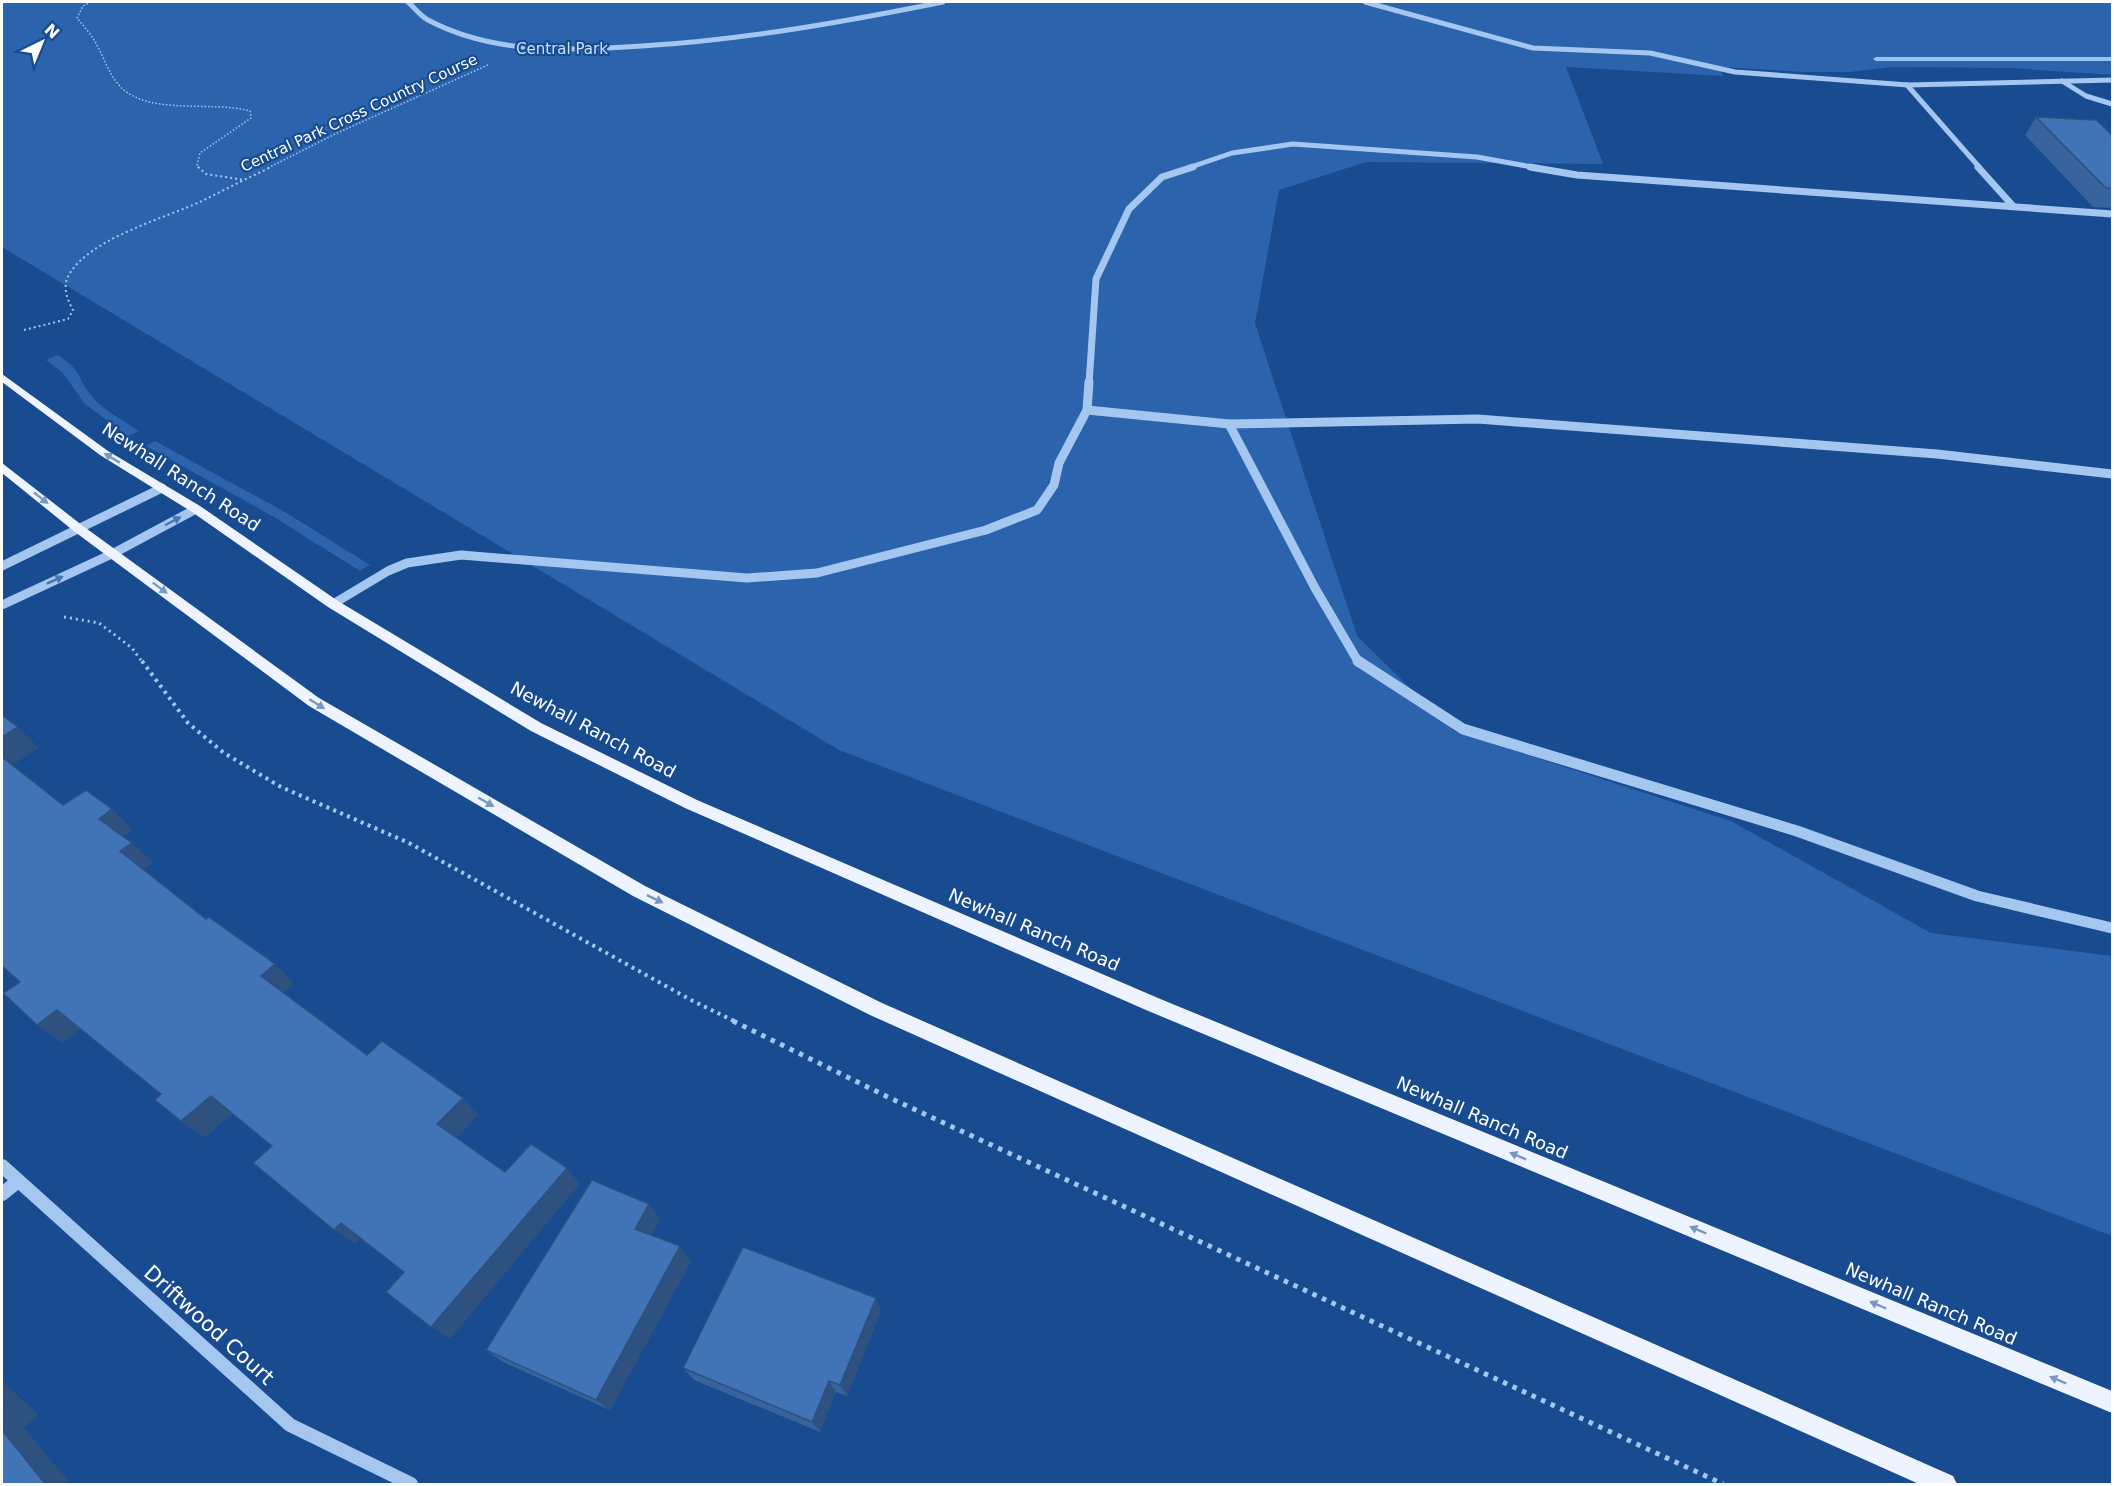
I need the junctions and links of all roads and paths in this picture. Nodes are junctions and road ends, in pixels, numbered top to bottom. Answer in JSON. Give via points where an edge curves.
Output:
{"nodes":[{"id":1,"x":91,"y":2,"type":"edge"},
{"id":2,"x":408,"y":2,"type":"edge"},
{"id":3,"x":943,"y":2,"type":"edge"},
{"id":4,"x":1365,"y":2,"type":"edge"},
{"id":5,"x":530,"y":49,"type":"junction"},
{"id":6,"x":2112,"y":80,"type":"edge"},
{"id":7,"x":2062,"y":81,"type":"junction"},
{"id":8,"x":1907,"y":85,"type":"junction"},
{"id":9,"x":2112,"y":104,"type":"edge"},
{"id":10,"x":244,"y":180,"type":"junction"},
{"id":11,"x":2013,"y":206,"type":"junction"},
{"id":12,"x":2112,"y":214,"type":"edge"},
{"id":13,"x":24,"y":330,"type":"dead end"},
{"id":14,"x":2,"y":377,"type":"edge"},
{"id":15,"x":1087,"y":410,"type":"junction"},
{"id":16,"x":1229,"y":424,"type":"junction"},
{"id":17,"x":2,"y":467,"type":"edge"},
{"id":18,"x":2112,"y":474,"type":"edge"},
{"id":19,"x":162,"y":488,"type":"junction"},
{"id":20,"x":196,"y":509,"type":"junction"},
{"id":21,"x":79,"y":529,"type":"junction"},
{"id":22,"x":114,"y":553,"type":"junction"},
{"id":23,"x":2,"y":566,"type":"edge"},
{"id":24,"x":2,"y":604,"type":"edge"},
{"id":25,"x":333,"y":604,"type":"junction"},
{"id":26,"x":64,"y":617,"type":"dead end"},
{"id":27,"x":2112,"y":928,"type":"edge"},
{"id":28,"x":2,"y":1166,"type":"edge"},
{"id":29,"x":17,"y":1182,"type":"junction"},
{"id":30,"x":2,"y":1194,"type":"edge"},
{"id":31,"x":2112,"y":1402,"type":"edge"},
{"id":32,"x":411,"y":1485,"type":"edge"},
{"id":33,"x":1723,"y":1485,"type":"edge"},
{"id":34,"x":1945,"y":1485,"type":"edge"}],
"edges":[{"from":1,"to":10,"type":"path","name":"Central Park Cross Country Course","via":[[83,6],[77,18],[94,40],[111,75],[132,98],[157,104],[214,103],[249,111],[251,118],[200,153],[197,166],[206,174]]},
{"from":2,"to":5,"type":"street","via":[[426,19],[455,31]]},
{"from":3,"to":5,"type":"street","via":[[833,24],[672,45]]},
{"from":4,"to":8,"type":"street","via":[[1533,48],[1650,53],[1735,72]]},
{"from":5,"to":10,"type":"path","name":"Central Park Cross Country Course","via":[[419,96]]},
{"from":6,"to":7,"type":"street"},
{"from":7,"to":8,"type":"street"},
{"from":7,"to":9,"type":"street","via":[[2086,96]]},
{"from":8,"to":11,"type":"street"},
{"from":10,"to":13,"type":"path","via":[[105,244],[76,267],[67,280],[66,291],[73,310],[68,319]]},
{"from":11,"to":12,"type":"street"},
{"from":11,"to":15,"type":"street","via":[[1577,175],[1477,157],[1293,144],[1232,153],[1162,177],[1129,209],[1096,279]]},
{"from":19,"to":14,"type":"main road","name":"Newhall Ranch Road","one_way":true,"via":[[104,453]]},
{"from":15,"to":16,"type":"street"},
{"from":15,"to":25,"type":"street","via":[[1059,463],[1054,485],[1037,510],[963,536],[817,573],[747,578],[461,555],[407,563]]},
{"from":16,"to":18,"type":"street","via":[[1478,420],[1937,454]]},
{"from":16,"to":27,"type":"street","via":[[1359,663],[1463,729],[1797,831],[1977,896]]},
{"from":17,"to":21,"type":"main road","one_way":true},
{"from":19,"to":20,"type":"main road","name":"Newhall Ranch Road"},
{"from":19,"to":21,"type":"street"},
{"from":22,"to":20,"type":"street","one_way":true},
{"from":20,"to":25,"type":"main road","name":"Newhall Ranch Road"},
{"from":21,"to":22,"type":"main road"},
{"from":21,"to":23,"type":"street"},
{"from":24,"to":22,"type":"street","one_way":true},
{"from":22,"to":34,"type":"main road","one_way":true,"via":[[314,702],[639,891],[876,1009]]},
{"from":31,"to":25,"type":"main road","name":"Newhall Ranch Road","one_way":true,"via":[[1152,1004],[691,804],[536,727]]},
{"from":26,"to":33,"type":"path","via":[[99,623],[132,648],[188,723],[224,753],[281,787],[409,843],[691,1000],[890,1098]]},
{"from":28,"to":29,"type":"street","name":"Driftwood Court"},
{"from":29,"to":30,"type":"street"},
{"from":29,"to":32,"type":"street","name":"Driftwood Court","via":[[290,1425]]}]}
